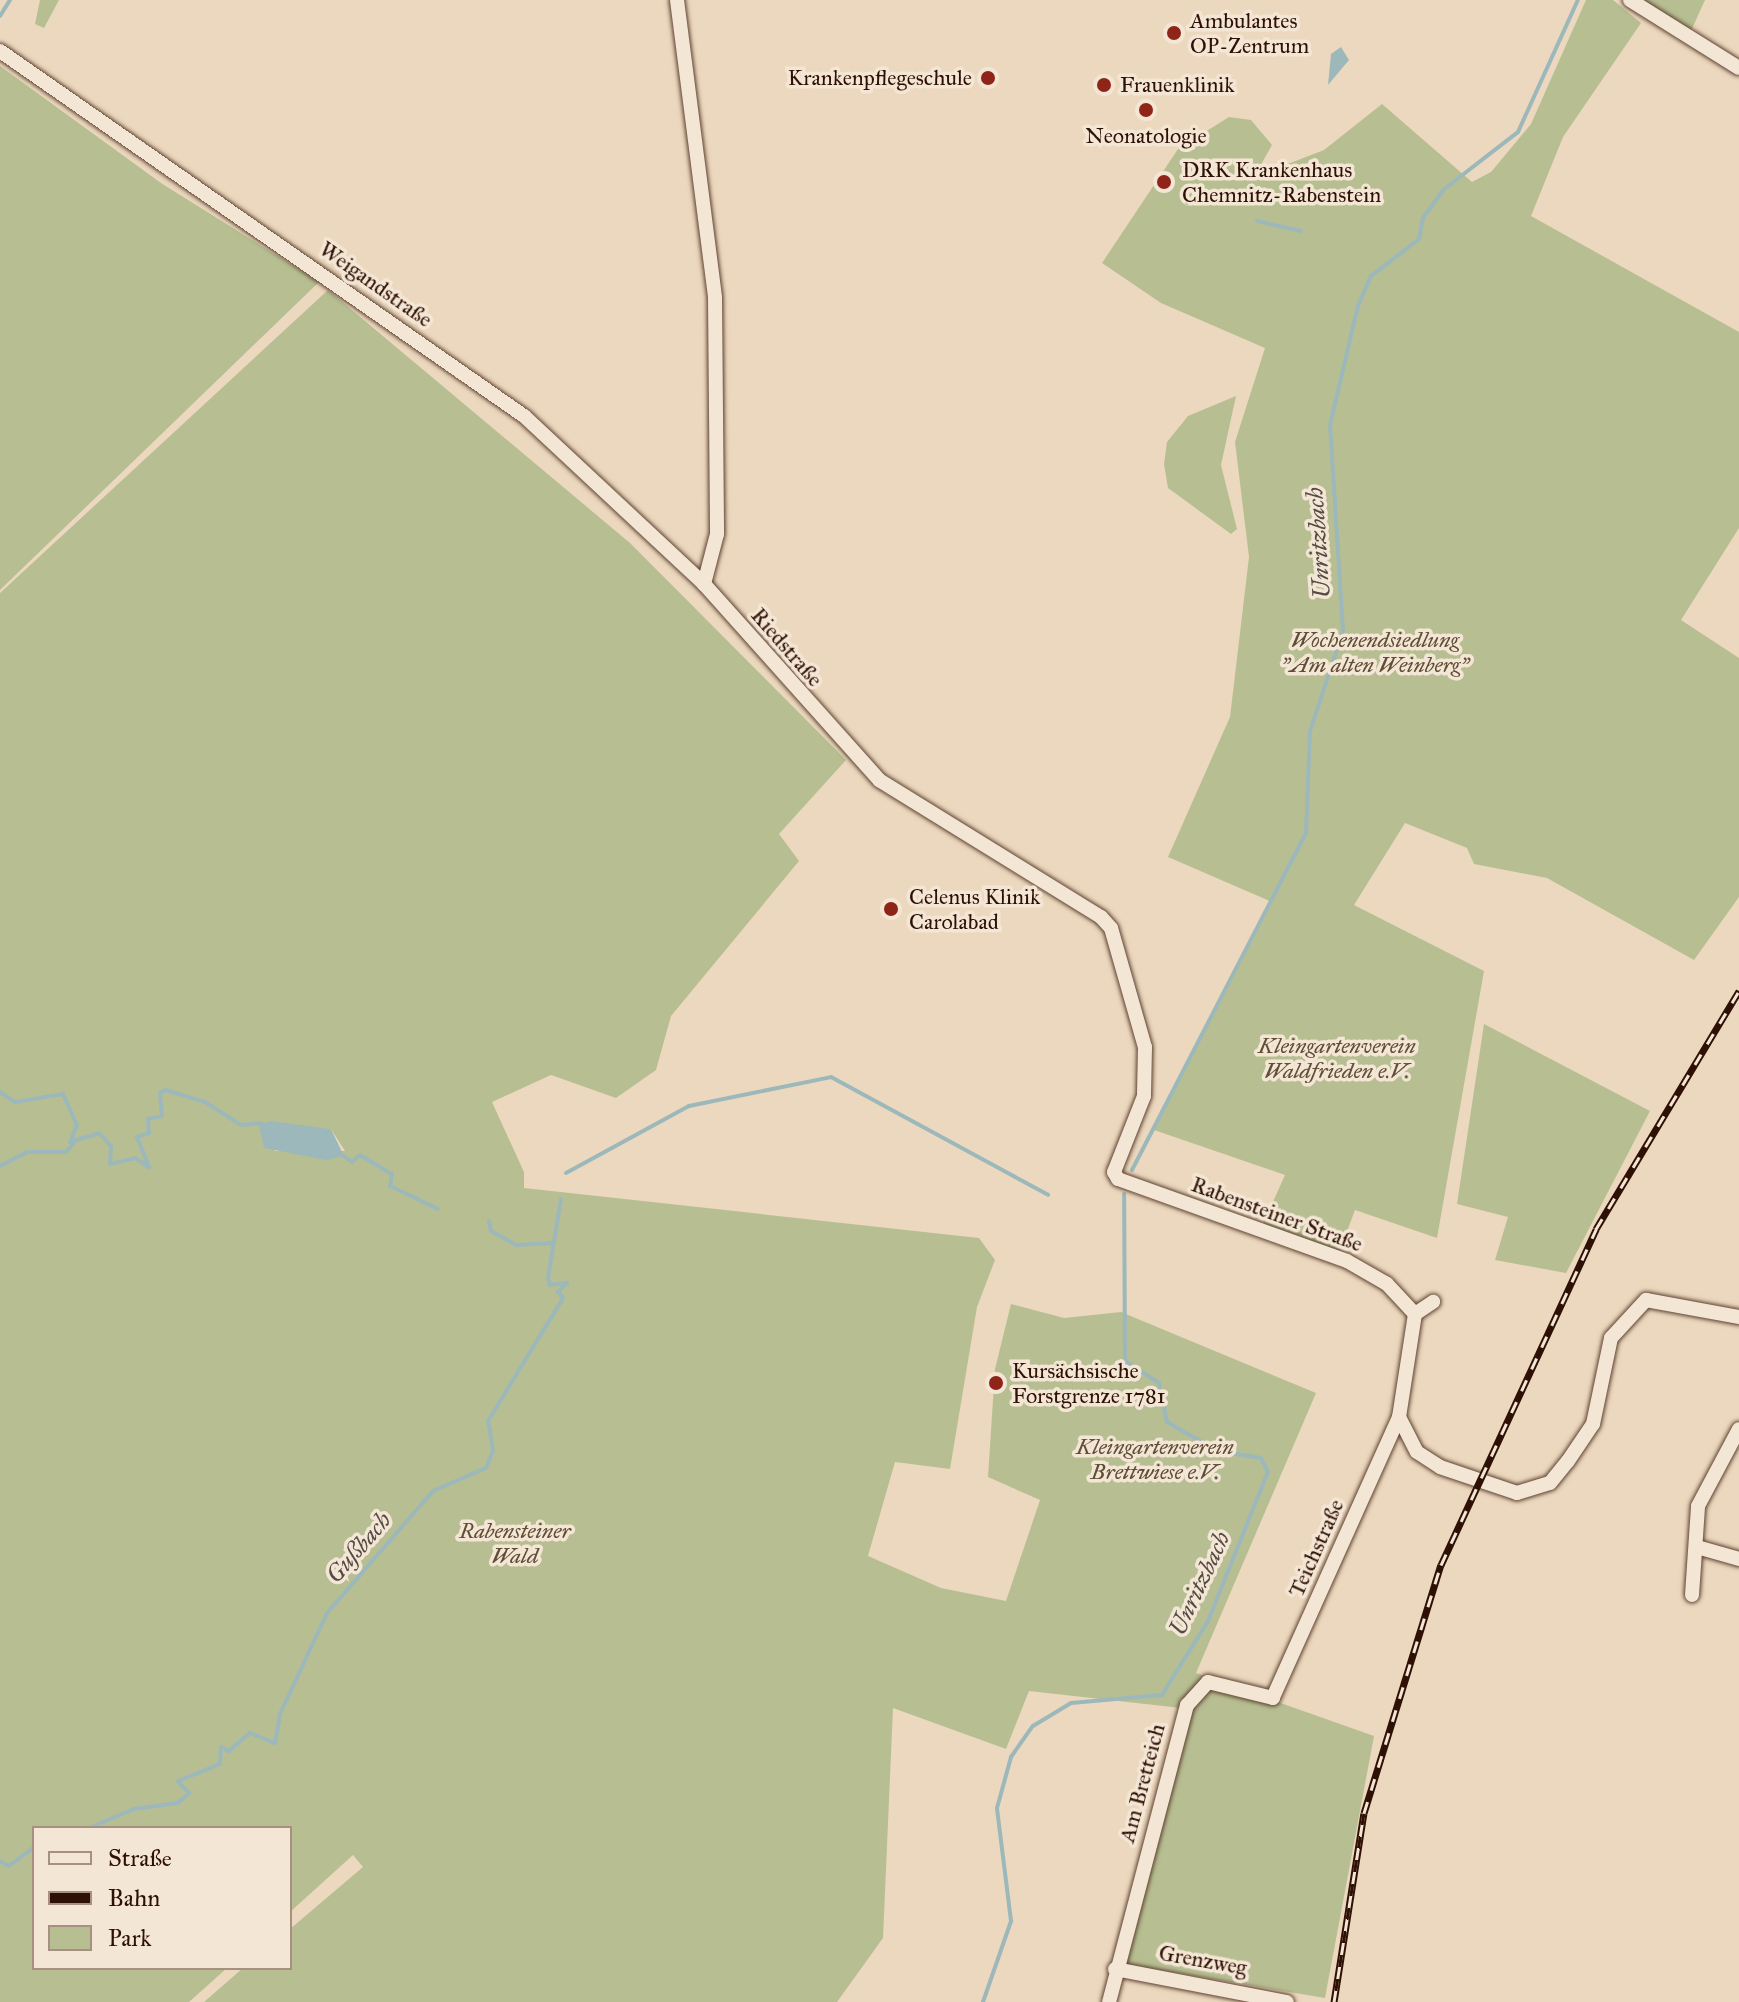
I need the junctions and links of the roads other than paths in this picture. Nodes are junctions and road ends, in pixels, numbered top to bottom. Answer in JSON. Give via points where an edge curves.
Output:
{"nodes":[{"id":1,"x":677,"y":0,"type":"edge"},
{"id":2,"x":1630,"y":0,"type":"edge"},
{"id":3,"x":0,"y":51,"type":"edge"},
{"id":4,"x":1739,"y":68,"type":"edge"},
{"id":5,"x":704,"y":584,"type":"junction"},
{"id":6,"x":1114,"y":1172,"type":"joint"},
{"id":7,"x":1433,"y":1302,"type":"dead end"},
{"id":8,"x":1415,"y":1314,"type":"junction"},
{"id":9,"x":1739,"y":1317,"type":"edge"},
{"id":10,"x":1399,"y":1417,"type":"junction"},
{"id":11,"x":1739,"y":1429,"type":"edge"},
{"id":12,"x":1697,"y":1547,"type":"junction"},
{"id":13,"x":1739,"y":1559,"type":"edge"},
{"id":14,"x":1692,"y":1595,"type":"dead end"},
{"id":15,"x":1273,"y":1698,"type":"joint"},
{"id":16,"x":1115,"y":1969,"type":"junction"},
{"id":17,"x":1286,"y":1999,"type":"edge"},
{"id":18,"x":1109,"y":2002,"type":"edge"}],
"edges":[{"from":1,"to":5,"type":"street","via":[[715,298],[717,534]]},
{"from":2,"to":4,"type":"street"},
{"from":3,"to":5,"type":"street","name":"Weigandstraße","via":[[524,416]]},
{"from":5,"to":6,"type":"street","name":"Riedstraße","via":[[879,780],[1111,928],[1145,1047],[1146,1082]]},
{"from":6,"to":8,"type":"street","name":"Rabensteiner Straße","via":[[1135,1187],[1347,1261],[1387,1284]]},
{"from":7,"to":8,"type":"street"},
{"from":8,"to":10,"type":"street"},
{"from":9,"to":10,"type":"street","via":[[1646,1300],[1611,1338],[1593,1424],[1550,1483],[1517,1493],[1440,1467],[1417,1452]]},
{"from":10,"to":15,"type":"street","name":"Teichstraße"},
{"from":11,"to":12,"type":"street","via":[[1698,1506]]},
{"from":12,"to":13,"type":"street"},
{"from":12,"to":14,"type":"street"},
{"from":15,"to":16,"type":"street","name":"Am Bretteich","via":[[1208,1682],[1193,1691]]},
{"from":16,"to":17,"type":"street","name":"Grenzweg"},
{"from":16,"to":18,"type":"street","name":"Am Bretteich"}]}
